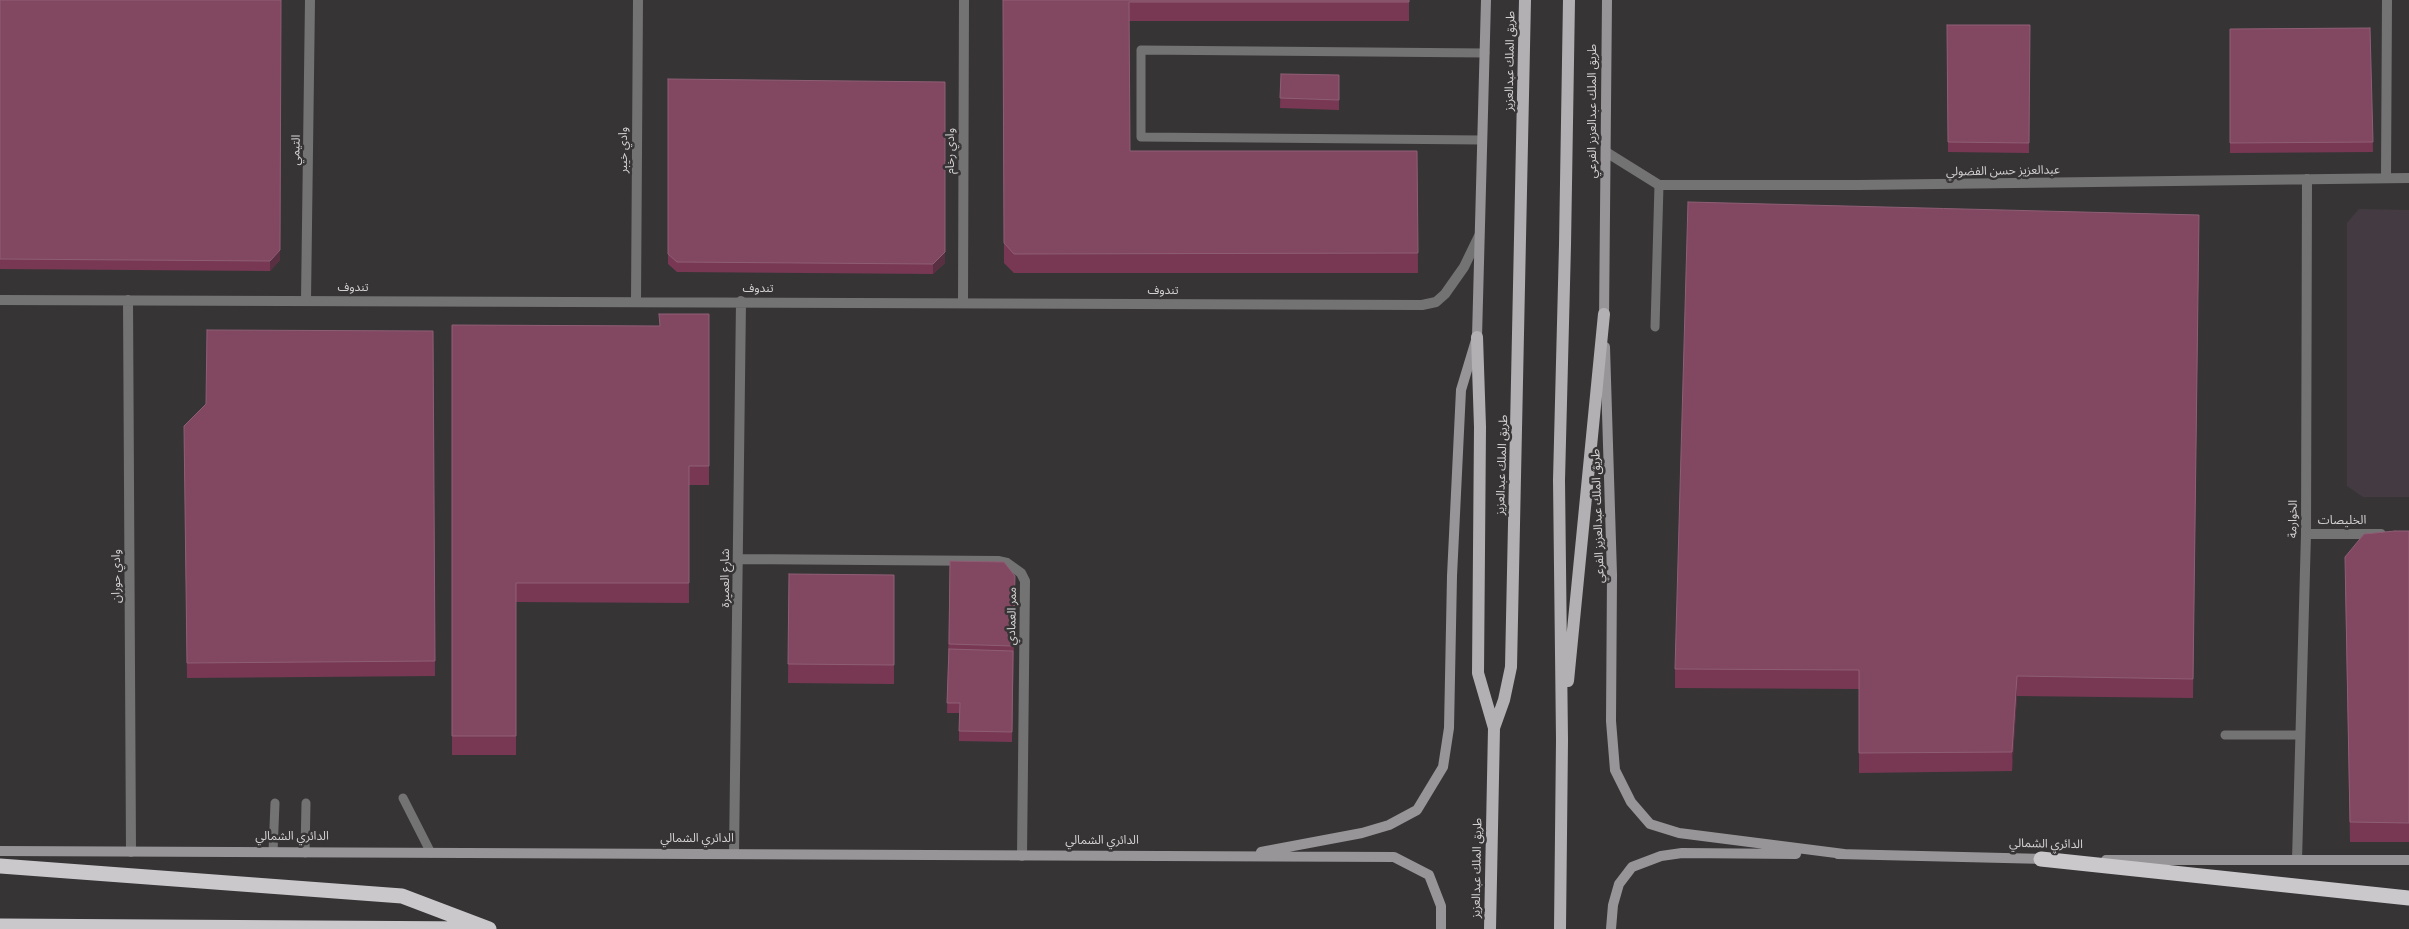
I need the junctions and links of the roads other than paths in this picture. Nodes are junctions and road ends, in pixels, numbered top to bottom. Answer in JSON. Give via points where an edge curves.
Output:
{"nodes":[{"id":1,"x":310,"y":0,"type":"edge"},
{"id":2,"x":638,"y":0,"type":"edge"},
{"id":3,"x":964,"y":0,"type":"edge"},
{"id":4,"x":1486,"y":0,"type":"edge"},
{"id":5,"x":1525,"y":0,"type":"edge"},
{"id":6,"x":1569,"y":0,"type":"edge"},
{"id":7,"x":1607,"y":0,"type":"edge"},
{"id":8,"x":2387,"y":0,"type":"edge"},
{"id":9,"x":1485,"y":53,"type":"junction"},
{"id":10,"x":1482,"y":140,"type":"junction"},
{"id":11,"x":1606,"y":152,"type":"junction"},
{"id":12,"x":2386,"y":178,"type":"junction"},
{"id":13,"x":2409,"y":178,"type":"edge"},
{"id":14,"x":2307,"y":179,"type":"junction"},
{"id":15,"x":1659,"y":185,"type":"junction"},
{"id":16,"x":1479,"y":236,"type":"junction"},
{"id":17,"x":0,"y":300,"type":"edge"},
{"id":18,"x":128,"y":300,"type":"junction"},
{"id":19,"x":306,"y":300,"type":"junction"},
{"id":20,"x":636,"y":301,"type":"junction"},
{"id":21,"x":741,"y":301,"type":"junction"},
{"id":22,"x":964,"y":303,"type":"junction"},
{"id":23,"x":1604,"y":314,"type":"junction"},
{"id":24,"x":1656,"y":328,"type":"dead end"},
{"id":25,"x":1477,"y":337,"type":"junction"},
{"id":26,"x":2306,"y":534,"type":"junction"},
{"id":27,"x":2390,"y":534,"type":"edge"},
{"id":28,"x":739,"y":559,"type":"junction"},
{"id":29,"x":1494,"y":728,"type":"junction"},
{"id":30,"x":2225,"y":735,"type":"dead end"},
{"id":31,"x":2300,"y":735,"type":"junction"},
{"id":32,"x":1562,"y":740,"type":"junction"},
{"id":33,"x":404,"y":798,"type":"dead end"},
{"id":34,"x":275,"y":803,"type":"dead end"},
{"id":35,"x":306,"y":803,"type":"dead end"},
{"id":36,"x":0,"y":851,"type":"edge"},
{"id":37,"x":131,"y":852,"type":"junction"},
{"id":38,"x":273,"y":852,"type":"junction"},
{"id":39,"x":305,"y":853,"type":"junction"},
{"id":40,"x":431,"y":853,"type":"junction"},
{"id":41,"x":734,"y":854,"type":"junction"},
{"id":42,"x":1844,"y":854,"type":"junction"},
{"id":43,"x":1022,"y":856,"type":"junction"},
{"id":44,"x":1236,"y":856,"type":"junction"},
{"id":45,"x":2041,"y":860,"type":"junction"},
{"id":46,"x":2298,"y":860,"type":"junction"},
{"id":47,"x":2409,"y":860,"type":"edge"},
{"id":48,"x":0,"y":866,"type":"edge"},
{"id":49,"x":2409,"y":898,"type":"edge"},
{"id":50,"x":0,"y":926,"type":"edge"},
{"id":51,"x":476,"y":929,"type":"edge"},
{"id":52,"x":488,"y":929,"type":"edge"},
{"id":53,"x":1440,"y":929,"type":"edge"},
{"id":54,"x":1490,"y":929,"type":"edge"},
{"id":55,"x":1560,"y":929,"type":"edge"},
{"id":56,"x":1611,"y":929,"type":"edge"}],
"edges":[{"from":1,"to":19,"type":"street","name":"التيمي"},
{"from":2,"to":20,"type":"street","name":"وادي خيبر"},
{"from":3,"to":22,"type":"street","name":"وادي رخام"},
{"from":4,"to":9,"type":"street"},
{"from":5,"to":29,"type":"main road","name":"طريق الملك عبدالعزيز","via":[[1511,667]]},
{"from":6,"to":32,"type":"main road","via":[[1558,480]]},
{"from":7,"to":11,"type":"street","name":"طريق الملك عبدالعزيز الفرعي"},
{"from":8,"to":12,"type":"street"},
{"from":9,"to":10,"type":"street"},
{"from":9,"to":10,"type":"lane","via":[[1141,50],[1141,138]]},
{"from":10,"to":16,"type":"street"},
{"from":11,"to":15,"type":"street"},
{"from":11,"to":23,"type":"street","name":"طريق الملك عبدالعزيز الفرعي"},
{"from":12,"to":13,"type":"street","name":"عبدالعزيز حسن الفضولي"},
{"from":12,"to":14,"type":"street","name":"عبدالعزيز حسن الفضولي"},
{"from":14,"to":15,"type":"street","name":"عبدالعزيز حسن الفضولي","via":[[1858,186]]},
{"from":14,"to":26,"type":"street","name":"الخوارمة"},
{"from":15,"to":24,"type":"lane"},
{"from":16,"to":22,"type":"street","name":"تندوف","via":[[1464,267],[1445,294],[1436,302],[1422,305]]},
{"from":16,"to":25,"type":"street"},
{"from":17,"to":18,"type":"street","name":"تندوف"},
{"from":18,"to":19,"type":"street","name":"تندوف"},
{"from":18,"to":37,"type":"street","name":"وادي حوران"},
{"from":19,"to":20,"type":"street","name":"تندوف"},
{"from":20,"to":21,"type":"street","name":"تندوف"},
{"from":21,"to":22,"type":"street","name":"تندوف"},
{"from":21,"to":28,"type":"street","name":"شارع العميرة"},
{"from":23,"to":32,"type":"main road"},
{"from":23,"to":42,"type":"street","name":"طريق الملك عبدالعزيز الفرعي","via":[[1612,575],[1610,720],[1615,770],[1631,802],[1650,824],[1679,833]]},
{"from":25,"to":29,"type":"main road","via":[[1480,427],[1478,673]]},
{"from":25,"to":44,"type":"street","via":[[1461,390],[1452,576],[1450,728],[1443,767],[1418,810],[1389,825]]},
{"from":26,"to":27,"type":"street","name":"الخليصات"},
{"from":26,"to":31,"type":"street","name":"الخوارمة"},
{"from":28,"to":41,"type":"street","name":"شارع العميرة"},
{"from":28,"to":43,"type":"street","name":"ممر العمادي","via":[[998,560],[1021,574],[1025,581]]},
{"from":29,"to":54,"type":"main road","name":"طريق الملك عبدالعزيز"},
{"from":30,"to":31,"type":"lane"},
{"from":31,"to":46,"type":"street","name":"الخوارمة"},
{"from":32,"to":55,"type":"main road"},
{"from":33,"to":40,"type":"lane"},
{"from":34,"to":38,"type":"lane"},
{"from":35,"to":39,"type":"lane"},
{"from":36,"to":37,"type":"street","name":"الدائري الشمالي"},
{"from":37,"to":38,"type":"street","name":"الدائري الشمالي"},
{"from":38,"to":39,"type":"street","name":"الدائري الشمالي"},
{"from":39,"to":40,"type":"street","name":"الدائري الشمالي"},
{"from":40,"to":41,"type":"street","name":"الدائري الشمالي"},
{"from":41,"to":43,"type":"street","name":"الدائري الشمالي"},
{"from":42,"to":45,"type":"street","name":"الدائري الشمالي"},
{"from":42,"to":56,"type":"street","name":"الدائري الشمالي","via":[[1682,853],[1661,856],[1632,867],[1619,884]]},
{"from":43,"to":44,"type":"street","name":"الدائري الشمالي"},
{"from":44,"to":53,"type":"street","name":"الدائري الشمالي","via":[[1394,857],[1429,875],[1441,906]]},
{"from":45,"to":46,"type":"street","name":"الدائري الشمالي"},
{"from":45,"to":49,"type":"highway"},
{"from":46,"to":47,"type":"street","name":"الدائري الشمالي"},
{"from":48,"to":52,"type":"highway","via":[[402,896]]},
{"from":50,"to":51,"type":"highway"}]}
